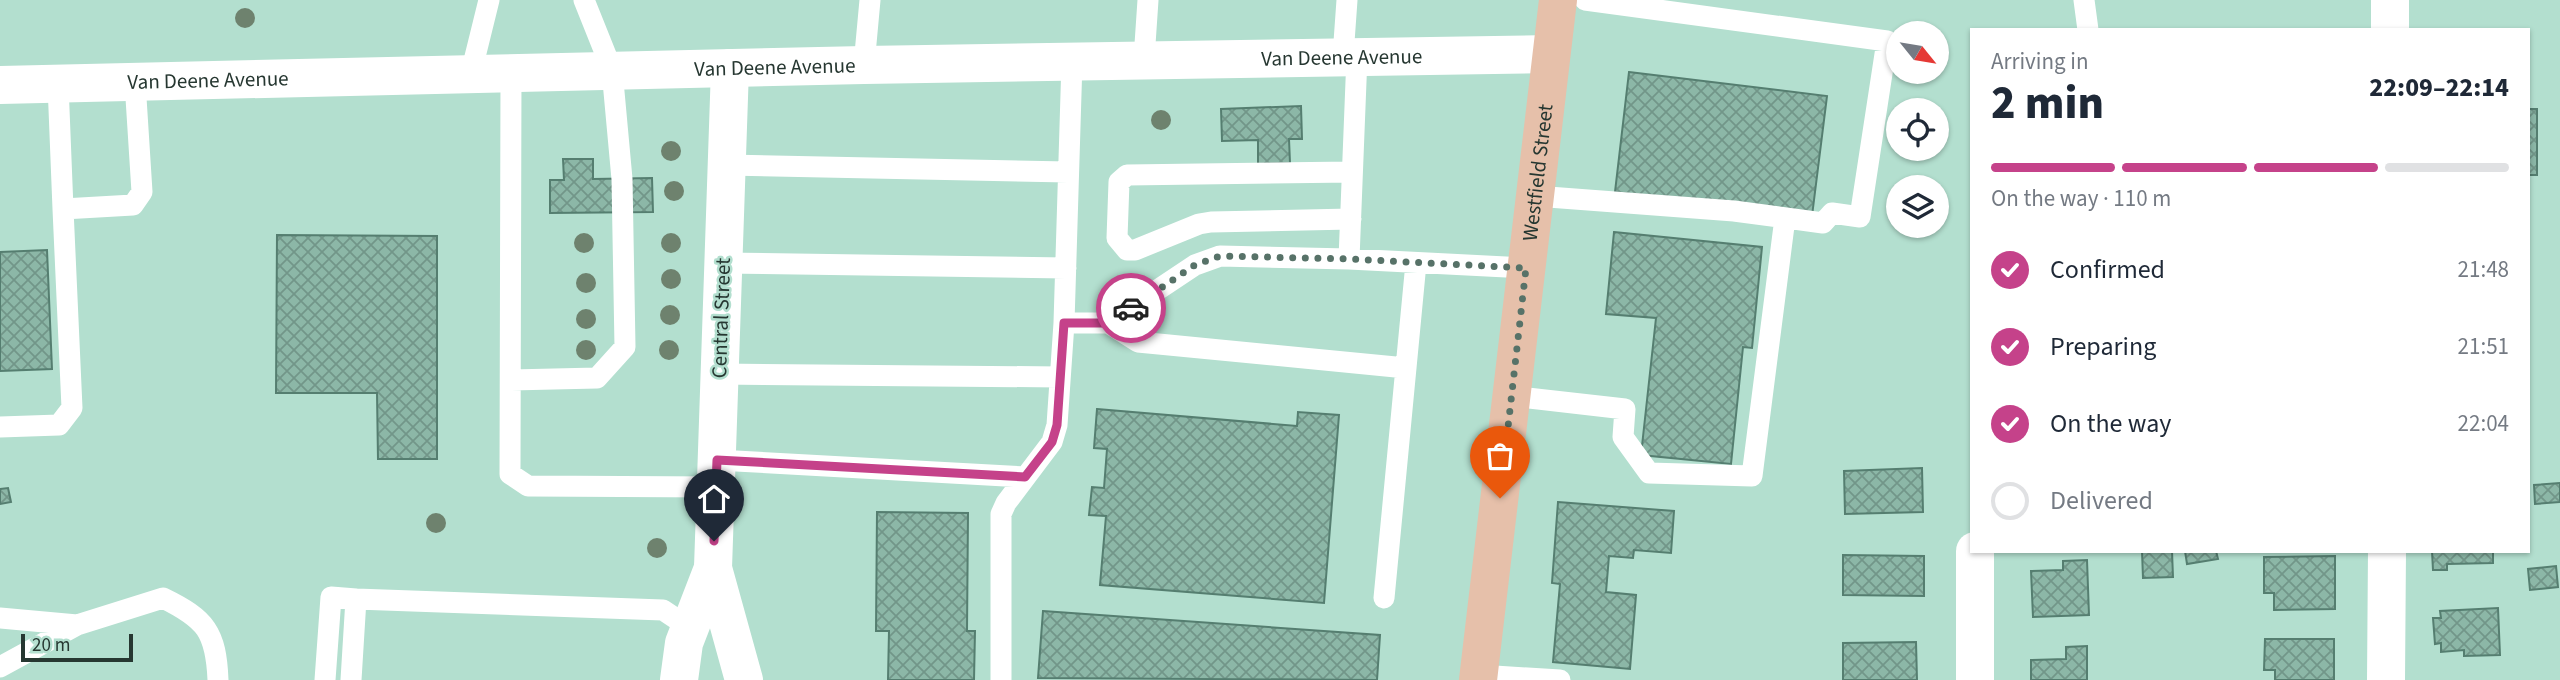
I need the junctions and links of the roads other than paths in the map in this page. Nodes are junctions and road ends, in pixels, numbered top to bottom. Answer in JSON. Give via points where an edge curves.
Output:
{"nodes":[{"id":1,"x":489,"y":0,"type":"edge"},
{"id":2,"x":584,"y":0,"type":"edge"},
{"id":3,"x":870,"y":0,"type":"edge"},
{"id":4,"x":1148,"y":0,"type":"edge"},
{"id":5,"x":1347,"y":0,"type":"edge"},
{"id":6,"x":1558,"y":0,"type":"edge"},
{"id":7,"x":1585,"y":0,"type":"edge"},
{"id":8,"x":2084,"y":0,"type":"edge"},
{"id":9,"x":2390,"y":0,"type":"edge"},
{"id":10,"x":2088,"y":28,"type":"edge"},
{"id":11,"x":2390,"y":28,"type":"edge"},
{"id":12,"x":1551,"y":54,"type":"junction"},
{"id":13,"x":1350,"y":56,"type":"junction"},
{"id":14,"x":1144,"y":59,"type":"junction"},
{"id":15,"x":1072,"y":61,"type":"junction"},
{"id":16,"x":863,"y":65,"type":"junction"},
{"id":17,"x":730,"y":68,"type":"junction"},
{"id":18,"x":611,"y":70,"type":"junction"},
{"id":19,"x":511,"y":72,"type":"junction"},
{"id":20,"x":471,"y":73,"type":"junction"},
{"id":21,"x":135,"y":82,"type":"junction"},
{"id":22,"x":58,"y":84,"type":"junction"},
{"id":23,"x":0,"y":85,"type":"edge"},
{"id":24,"x":727,"y":165,"type":"junction"},
{"id":25,"x":1068,"y":172,"type":"junction"},
{"id":26,"x":1352,"y":172,"type":"junction"},
{"id":27,"x":1535,"y":196,"type":"junction"},
{"id":28,"x":63,"y":209,"type":"junction"},
{"id":29,"x":1785,"y":218,"type":"junction"},
{"id":30,"x":1351,"y":219,"type":"junction"},
{"id":31,"x":1349,"y":259,"type":"junction"},
{"id":32,"x":723,"y":263,"type":"junction"},
{"id":33,"x":1416,"y":263,"type":"junction"},
{"id":34,"x":1066,"y":268,"type":"junction"},
{"id":35,"x":1526,"y":268,"type":"junction"},
{"id":36,"x":1064,"y":323,"type":"junction"},
{"id":37,"x":1108,"y":323,"type":"junction"},
{"id":38,"x":1406,"y":368,"type":"junction"},
{"id":39,"x":719,"y":374,"type":"junction"},
{"id":40,"x":1060,"y":377,"type":"junction"},
{"id":41,"x":511,"y":380,"type":"junction"},
{"id":42,"x":1511,"y":396,"type":"junction"},
{"id":43,"x":0,"y":427,"type":"edge"},
{"id":44,"x":716,"y":473,"type":"junction"},
{"id":45,"x":1025,"y":477,"type":"junction"},
{"id":46,"x":1975,"y":553,"type":"edge"},
{"id":47,"x":2387,"y":553,"type":"edge"},
{"id":48,"x":713,"y":568,"type":"junction"},
{"id":49,"x":1384,"y":598,"type":"dead end"},
{"id":50,"x":356,"y":599,"type":"junction"},
{"id":51,"x":0,"y":618,"type":"edge"},
{"id":52,"x":77,"y":625,"type":"junction"},
{"id":53,"x":690,"y":628,"type":"junction"},
{"id":54,"x":0,"y":667,"type":"edge"},
{"id":55,"x":1479,"y":678,"type":"edge"},
{"id":56,"x":218,"y":680,"type":"edge"},
{"id":57,"x":325,"y":680,"type":"edge"},
{"id":58,"x":351,"y":680,"type":"edge"},
{"id":59,"x":679,"y":680,"type":"edge"},
{"id":60,"x":744,"y":680,"type":"edge"},
{"id":61,"x":1001,"y":680,"type":"edge"},
{"id":62,"x":1560,"y":680,"type":"edge"},
{"id":63,"x":1975,"y":680,"type":"edge"},
{"id":64,"x":2386,"y":680,"type":"edge"}],
"edges":[{"from":1,"to":20,"type":"lane"},
{"from":2,"to":18,"type":"lane"},
{"from":3,"to":16,"type":"lane"},
{"from":4,"to":14,"type":"lane"},
{"from":5,"to":13,"type":"lane"},
{"from":6,"to":12,"type":"main road","name":"Westfield Street"},
{"from":7,"to":29,"type":"lane","via":[[1887,41],[1860,217],[1832,213],[1823,223]]},
{"from":8,"to":10,"type":"lane"},
{"from":9,"to":11,"type":"street"},
{"from":12,"to":13,"type":"street","name":"Van Deene Avenue"},
{"from":12,"to":27,"type":"main road","name":"Westfield Street"},
{"from":13,"to":14,"type":"street","name":"Van Deene Avenue"},
{"from":13,"to":26,"type":"lane"},
{"from":14,"to":15,"type":"street","name":"Van Deene Avenue"},
{"from":15,"to":16,"type":"street","name":"Van Deene Avenue"},
{"from":15,"to":25,"type":"lane"},
{"from":16,"to":17,"type":"street","name":"Van Deene Avenue"},
{"from":17,"to":18,"type":"street","name":"Van Deene Avenue"},
{"from":17,"to":24,"type":"street","name":"Central Street"},
{"from":18,"to":19,"type":"street","name":"Van Deene Avenue"},
{"from":18,"to":41,"type":"lane","via":[[622,179],[625,347],[597,378]]},
{"from":19,"to":20,"type":"street","name":"Van Deene Avenue"},
{"from":19,"to":41,"type":"lane"},
{"from":20,"to":21,"type":"street","name":"Van Deene Avenue"},
{"from":21,"to":22,"type":"street","name":"Van Deene Avenue"},
{"from":21,"to":28,"type":"lane","via":[[142,192],[133,205]]},
{"from":22,"to":23,"type":"street","name":"Van Deene Avenue"},
{"from":22,"to":28,"type":"lane"},
{"from":24,"to":25,"type":"lane"},
{"from":24,"to":32,"type":"street","name":"Central Street"},
{"from":25,"to":34,"type":"lane"},
{"from":26,"to":30,"type":"lane"},
{"from":26,"to":30,"type":"lane","via":[[1127,175],[1119,181],[1116,239],[1121,247],[1135,250],[1211,222]]},
{"from":27,"to":29,"type":"lane"},
{"from":27,"to":35,"type":"main road","name":"Westfield Street"},
{"from":28,"to":43,"type":"lane","via":[[72,408],[59,425]]},
{"from":29,"to":42,"type":"lane","via":[[1752,476],[1649,473],[1623,438],[1625,409]]},
{"from":30,"to":31,"type":"lane"},
{"from":31,"to":33,"type":"lane"},
{"from":31,"to":37,"type":"lane","via":[[1220,256],[1195,265]]},
{"from":32,"to":34,"type":"lane"},
{"from":32,"to":39,"type":"street","name":"Central Street"},
{"from":33,"to":35,"type":"lane"},
{"from":33,"to":38,"type":"lane"},
{"from":34,"to":36,"type":"lane"},
{"from":35,"to":42,"type":"main road","name":"Westfield Street"},
{"from":36,"to":37,"type":"lane"},
{"from":36,"to":40,"type":"lane"},
{"from":37,"to":38,"type":"lane","via":[[1138,342]]},
{"from":38,"to":49,"type":"lane"},
{"from":39,"to":40,"type":"lane"},
{"from":39,"to":44,"type":"street","name":"Central Street"},
{"from":40,"to":45,"type":"lane","via":[[1052,442]]},
{"from":41,"to":44,"type":"lane","via":[[510,474],[528,486]]},
{"from":42,"to":55,"type":"main road","name":"Westfield Street"},
{"from":44,"to":45,"type":"lane"},
{"from":44,"to":48,"type":"street","name":"Central Street"},
{"from":45,"to":61,"type":"lane","via":[[1001,514]]},
{"from":46,"to":63,"type":"street"},
{"from":47,"to":64,"type":"street"},
{"from":48,"to":53,"type":"street","name":"Central Street"},
{"from":48,"to":60,"type":"street","name":"Central Street"},
{"from":50,"to":53,"type":"lane","via":[[663,610]]},
{"from":50,"to":57,"type":"lane","via":[[331,597]]},
{"from":50,"to":58,"type":"lane"},
{"from":51,"to":52,"type":"lane"},
{"from":52,"to":54,"type":"lane"},
{"from":52,"to":56,"type":"lane","via":[[163,598],[205,625],[217,656]]},
{"from":53,"to":59,"type":"street","name":"Central Street"},
{"from":55,"to":62,"type":"lane"}]}
